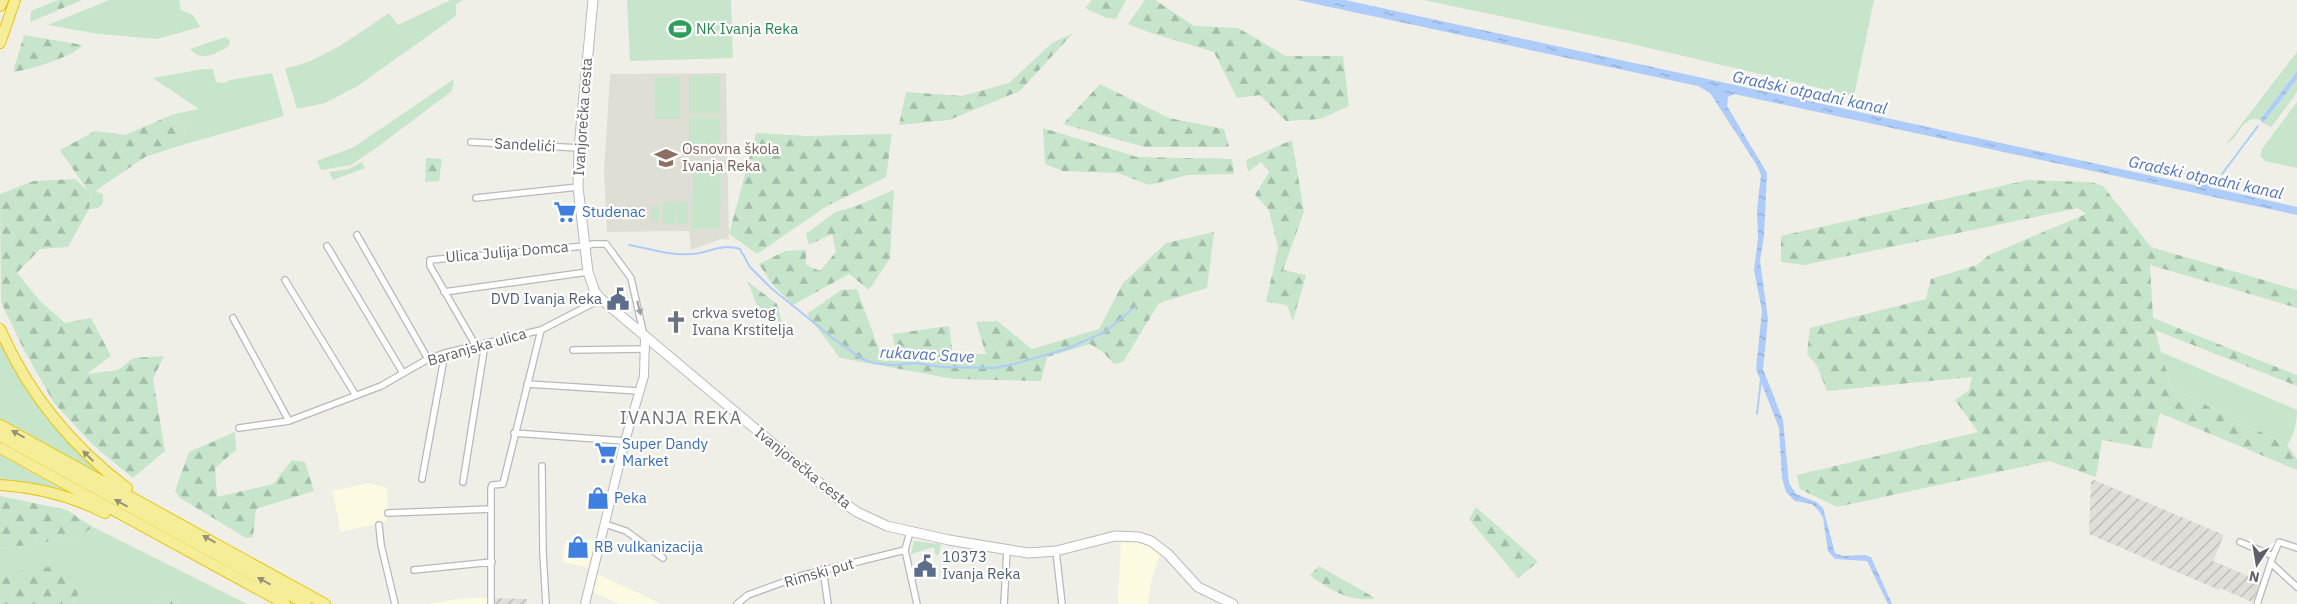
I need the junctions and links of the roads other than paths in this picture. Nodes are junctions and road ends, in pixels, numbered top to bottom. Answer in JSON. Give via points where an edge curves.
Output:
{"nodes":[{"id":1,"x":3,"y":0,"type":"edge"},
{"id":2,"x":15,"y":0,"type":"edge"},
{"id":3,"x":593,"y":0,"type":"edge"},
{"id":4,"x":0,"y":6,"type":"edge"},
{"id":5,"x":0,"y":43,"type":"edge"},
{"id":6,"x":471,"y":142,"type":"dead end"},
{"id":7,"x":579,"y":148,"type":"junction"},
{"id":8,"x":578,"y":187,"type":"junction"},
{"id":9,"x":476,"y":198,"type":"dead end"},
{"id":10,"x":357,"y":235,"type":"dead end"},
{"id":11,"x":327,"y":246,"type":"dead end"},
{"id":12,"x":585,"y":246,"type":"junction"},
{"id":13,"x":588,"y":272,"type":"junction"},
{"id":14,"x":285,"y":280,"type":"dead end"},
{"id":15,"x":444,"y":292,"type":"junction"},
{"id":16,"x":601,"y":299,"type":"junction"},
{"id":17,"x":233,"y":318,"type":"dead end"},
{"id":18,"x":0,"y":329,"type":"edge"},
{"id":19,"x":541,"y":330,"type":"junction"},
{"id":20,"x":645,"y":337,"type":"junction"},
{"id":21,"x":485,"y":344,"type":"junction"},
{"id":22,"x":476,"y":346,"type":"junction"},
{"id":23,"x":646,"y":349,"type":"junction"},
{"id":24,"x":573,"y":350,"type":"dead end"},
{"id":25,"x":445,"y":353,"type":"junction"},
{"id":26,"x":428,"y":360,"type":"junction"},
{"id":27,"x":403,"y":373,"type":"junction"},
{"id":28,"x":527,"y":384,"type":"junction"},
{"id":29,"x":639,"y":391,"type":"junction"},
{"id":30,"x":355,"y":394,"type":"junction"},
{"id":31,"x":288,"y":421,"type":"junction"},
{"id":32,"x":0,"y":425,"type":"edge"},
{"id":33,"x":238,"y":428,"type":"dead end"},
{"id":34,"x":514,"y":433,"type":"junction"},
{"id":35,"x":0,"y":436,"type":"edge"},
{"id":36,"x":625,"y":441,"type":"junction"},
{"id":37,"x":0,"y":448,"type":"edge"},
{"id":38,"x":542,"y":466,"type":"dead end"},
{"id":39,"x":422,"y":478,"type":"dead end"},
{"id":40,"x":463,"y":482,"type":"dead end"},
{"id":41,"x":0,"y":484,"type":"edge"},
{"id":42,"x":153,"y":508,"type":"junction"},
{"id":43,"x":491,"y":509,"type":"junction"},
{"id":44,"x":388,"y":513,"type":"dead end"},
{"id":45,"x":605,"y":524,"type":"junction"},
{"id":46,"x":379,"y":525,"type":"dead end"},
{"id":47,"x":910,"y":532,"type":"junction"},
{"id":48,"x":160,"y":536,"type":"junction"},
{"id":49,"x":2240,"y":542,"type":"dead end"},
{"id":50,"x":2297,"y":548,"type":"edge"},
{"id":51,"x":905,"y":550,"type":"junction"},
{"id":52,"x":1007,"y":550,"type":"junction"},
{"id":53,"x":1056,"y":552,"type":"junction"},
{"id":54,"x":2273,"y":556,"type":"junction"},
{"id":55,"x":663,"y":558,"type":"dead end"},
{"id":56,"x":492,"y":562,"type":"junction"},
{"id":57,"x":2272,"y":564,"type":"junction"},
{"id":58,"x":822,"y":569,"type":"junction"},
{"id":59,"x":414,"y":570,"type":"dead end"},
{"id":60,"x":2297,"y":587,"type":"edge"},
{"id":61,"x":2259,"y":603,"type":"edge"},
{"id":62,"x":285,"y":604,"type":"edge"},
{"id":63,"x":306,"y":604,"type":"edge"},
{"id":64,"x":325,"y":604,"type":"edge"},
{"id":65,"x":395,"y":604,"type":"edge"},
{"id":66,"x":491,"y":604,"type":"edge"},
{"id":67,"x":546,"y":604,"type":"edge"},
{"id":68,"x":585,"y":604,"type":"edge"},
{"id":69,"x":737,"y":604,"type":"edge"},
{"id":70,"x":828,"y":604,"type":"edge"},
{"id":71,"x":916,"y":604,"type":"edge"},
{"id":72,"x":1004,"y":604,"type":"edge"},
{"id":73,"x":1062,"y":604,"type":"edge"},
{"id":74,"x":1233,"y":604,"type":"edge"}],
"edges":[{"from":1,"to":4,"type":"highway"},
{"from":2,"to":5,"type":"highway"},
{"from":3,"to":7,"type":"main road","name":"Ivanjorečka cesta"},
{"from":6,"to":7,"type":"street","name":"Sandelići"},
{"from":7,"to":8,"type":"main road","name":"Ivanjorečka cesta"},
{"from":8,"to":9,"type":"street"},
{"from":8,"to":12,"type":"main road","name":"Ivanjorečka cesta"},
{"from":10,"to":26,"type":"street"},
{"from":11,"to":27,"type":"street"},
{"from":12,"to":13,"type":"main road","name":"Ivanjorečka cesta"},
{"from":12,"to":15,"type":"street","name":"Ulica Julija Domca","via":[[430,260]]},
{"from":12,"to":20,"type":"street","name":"Ulica Julija Domca","one_way":true,"via":[[606,244],[631,278]]},
{"from":13,"to":15,"type":"street"},
{"from":13,"to":16,"type":"main road","name":"Ivanjorečka cesta"},
{"from":14,"to":30,"type":"street"},
{"from":15,"to":22,"type":"street"},
{"from":16,"to":19,"type":"street","name":"Baranjska ulica"},
{"from":16,"to":20,"type":"main road","name":"Ivanjorečka cesta"},
{"from":17,"to":31,"type":"street"},
{"from":42,"to":18,"type":"highway","one_way":true,"via":[[108,474],[62,431],[25,377]]},
{"from":19,"to":21,"type":"street","name":"Baranjska ulica"},
{"from":19,"to":28,"type":"street"},
{"from":20,"to":23,"type":"street"},
{"from":20,"to":47,"type":"main road","name":"Ivanjorečka cesta","via":[[848,506],[878,523]]},
{"from":21,"to":22,"type":"street","name":"Baranjska ulica"},
{"from":21,"to":40,"type":"street"},
{"from":22,"to":25,"type":"street","name":"Baranjska ulica"},
{"from":23,"to":24,"type":"street"},
{"from":23,"to":29,"type":"street"},
{"from":25,"to":26,"type":"street","name":"Baranjska ulica"},
{"from":25,"to":39,"type":"street"},
{"from":26,"to":27,"type":"street","name":"Baranjska ulica"},
{"from":27,"to":30,"type":"street","name":"Baranjska ulica","via":[[381,386]]},
{"from":28,"to":29,"type":"street"},
{"from":28,"to":34,"type":"street"},
{"from":29,"to":36,"type":"street"},
{"from":30,"to":31,"type":"street","name":"Baranjska ulica"},
{"from":31,"to":33,"type":"street","name":"Baranjska ulica"},
{"from":42,"to":32,"type":"highway","one_way":true},
{"from":34,"to":36,"type":"street"},
{"from":34,"to":43,"type":"street","via":[[504,484],[492,485],[491,488]]},
{"from":63,"to":35,"type":"highway","one_way":true},
{"from":36,"to":45,"type":"street"},
{"from":37,"to":48,"type":"highway"},
{"from":38,"to":67,"type":"street"},
{"from":41,"to":48,"type":"highway","via":[[63,497],[96,509],[150,536]]},
{"from":64,"to":42,"type":"highway","one_way":true},
{"from":43,"to":44,"type":"street"},
{"from":43,"to":56,"type":"street"},
{"from":45,"to":55,"type":"street","via":[[626,531]]},
{"from":45,"to":68,"type":"street"},
{"from":46,"to":65,"type":"street","via":[[380,545]]},
{"from":47,"to":51,"type":"street"},
{"from":47,"to":52,"type":"main road","name":"Ivanjorečka cesta"},
{"from":48,"to":62,"type":"highway"},
{"from":49,"to":54,"type":"street"},
{"from":50,"to":54,"type":"street","via":[[2279,542]]},
{"from":51,"to":58,"type":"street","name":"Rimski put"},
{"from":51,"to":71,"type":"street"},
{"from":52,"to":53,"type":"main road","name":"Ivanjorečka cesta","via":[[1038,554]]},
{"from":52,"to":72,"type":"street"},
{"from":53,"to":73,"type":"street"},
{"from":53,"to":74,"type":"main road","name":"Ivanjorečka cesta","via":[[1114,536],[1139,537],[1158,546],[1205,592]]},
{"from":54,"to":57,"type":"street"},
{"from":56,"to":59,"type":"street"},
{"from":56,"to":66,"type":"street"},
{"from":57,"to":60,"type":"street"},
{"from":57,"to":61,"type":"street"},
{"from":58,"to":69,"type":"street","name":"Rimski put","via":[[748,595]]},
{"from":58,"to":70,"type":"street"}]}
